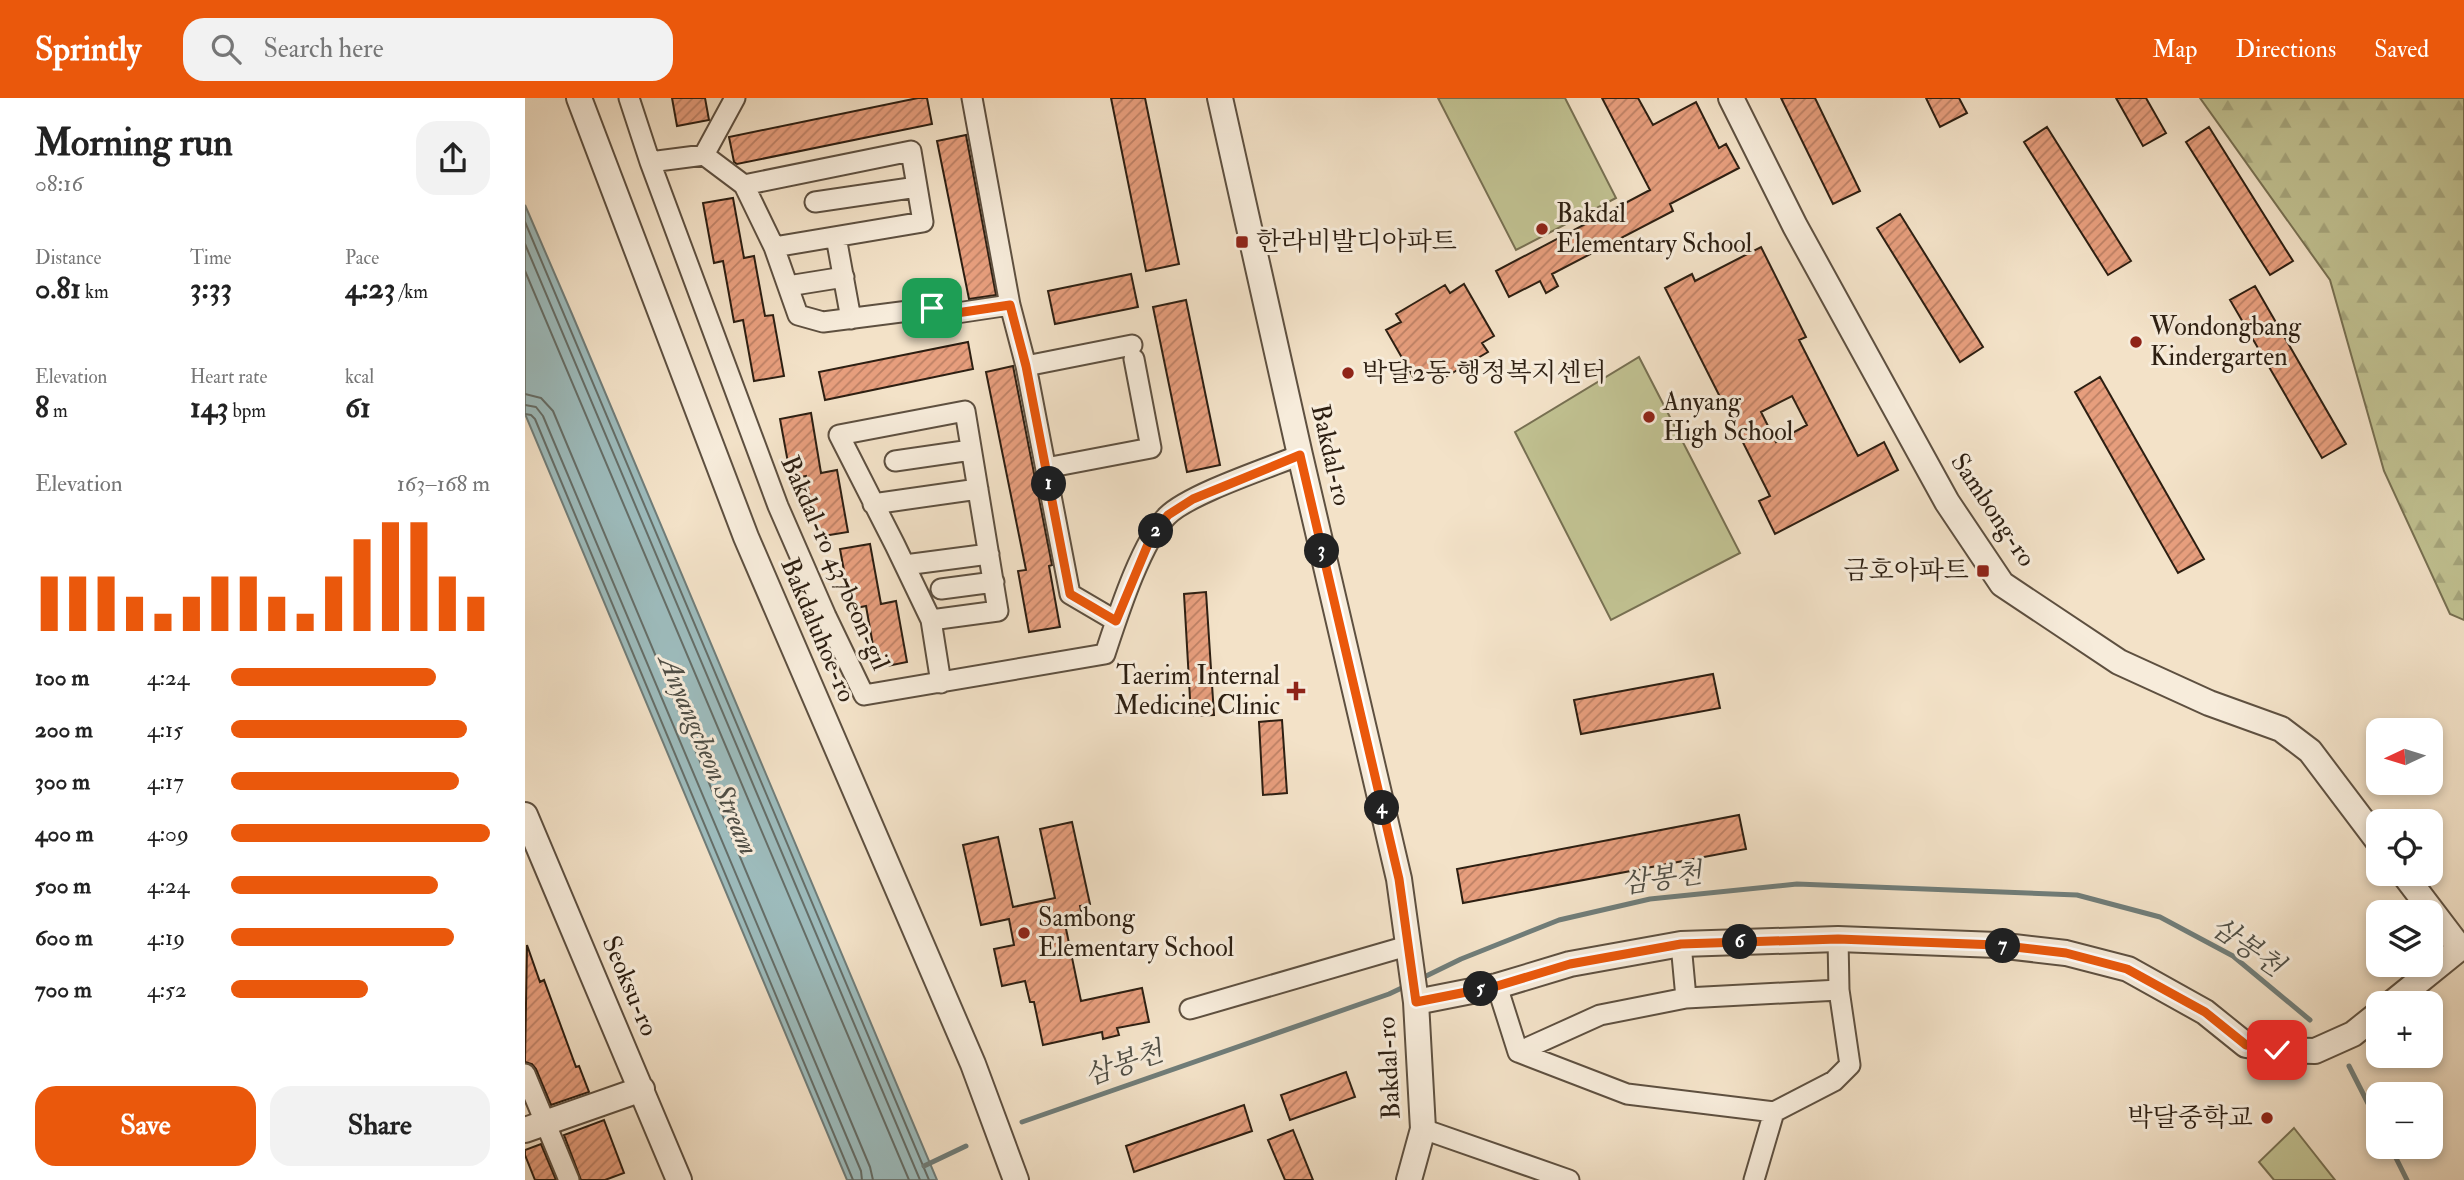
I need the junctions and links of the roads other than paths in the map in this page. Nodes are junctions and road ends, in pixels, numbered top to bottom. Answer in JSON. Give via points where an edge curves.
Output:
{"nodes":[{"id":1,"x":579,"y":98,"type":"edge"},
{"id":2,"x":629,"y":98,"type":"edge"},
{"id":3,"x":735,"y":98,"type":"edge"},
{"id":4,"x":972,"y":98,"type":"edge"},
{"id":5,"x":1220,"y":98,"type":"edge"},
{"id":6,"x":1731,"y":98,"type":"edge"},
{"id":7,"x":704,"y":155,"type":"junction"},
{"id":8,"x":650,"y":162,"type":"junction"},
{"id":9,"x":744,"y":185,"type":"junction"},
{"id":10,"x":917,"y":187,"type":"junction"},
{"id":11,"x":815,"y":202,"type":"dead end"},
{"id":12,"x":836,"y":237,"type":"junction"},
{"id":13,"x":774,"y":247,"type":"junction"},
{"id":14,"x":843,"y":277,"type":"junction"},
{"id":15,"x":788,"y":286,"type":"junction"},
{"id":16,"x":1010,"y":305,"type":"junction"},
{"id":17,"x":851,"y":318,"type":"junction"},
{"id":18,"x":1026,"y":366,"type":"junction"},
{"id":19,"x":971,"y":450,"type":"junction"},
{"id":20,"x":1300,"y":455,"type":"junction"},
{"id":21,"x":895,"y":461,"type":"dead end"},
{"id":22,"x":1046,"y":468,"type":"junction"},
{"id":23,"x":978,"y":489,"type":"junction"},
{"id":24,"x":873,"y":504,"type":"junction"},
{"id":25,"x":989,"y":554,"type":"junction"},
{"id":26,"x":905,"y":565,"type":"junction"},
{"id":27,"x":994,"y":582,"type":"junction"},
{"id":28,"x":941,"y":589,"type":"dead end"},
{"id":29,"x":931,"y":621,"type":"junction"},
{"id":30,"x":1116,"y":621,"type":"junction"},
{"id":31,"x":941,"y":683,"type":"junction"},
{"id":32,"x":525,"y":815,"type":"edge"},
{"id":33,"x":2366,"y":825,"type":"edge"},
{"id":34,"x":2413,"y":886,"type":"edge"},
{"id":35,"x":1838,"y":939,"type":"junction"},
{"id":36,"x":1681,"y":944,"type":"junction"},
{"id":37,"x":1407,"y":948,"type":"junction"},
{"id":38,"x":2462,"y":951,"type":"edge"},
{"id":39,"x":1497,"y":986,"type":"junction"},
{"id":40,"x":1839,"y":990,"type":"junction"},
{"id":41,"x":2408,"y":991,"type":"edge"},
{"id":42,"x":1415,"y":998,"type":"junction"},
{"id":43,"x":1686,"y":998,"type":"junction"},
{"id":44,"x":1190,"y":1009,"type":"dead end"},
{"id":45,"x":2366,"y":1024,"type":"edge"},
{"id":46,"x":1518,"y":1052,"type":"junction"},
{"id":47,"x":525,"y":1074,"type":"edge"},
{"id":48,"x":642,"y":1089,"type":"junction"},
{"id":49,"x":1774,"y":1112,"type":"junction"},
{"id":50,"x":536,"y":1126,"type":"edge"},
{"id":51,"x":1423,"y":1129,"type":"junction"},
{"id":52,"x":569,"y":1180,"type":"edge"},
{"id":53,"x":679,"y":1180,"type":"edge"},
{"id":54,"x":1016,"y":1180,"type":"edge"},
{"id":55,"x":1409,"y":1180,"type":"edge"},
{"id":56,"x":1569,"y":1180,"type":"edge"},
{"id":57,"x":1755,"y":1180,"type":"edge"}],
"edges":[{"from":1,"to":54,"type":"street","name":"Bakdaluhoe-ro","via":[[745,537],[973,1064]]},
{"from":2,"to":8,"type":"street","name":"Bakdal-ro 437beon-gil"},
{"from":3,"to":7,"type":"street"},
{"from":4,"to":16,"type":"street"},
{"from":5,"to":20,"type":"street","name":"Bakdal-ro"},
{"from":6,"to":33,"type":"street","name":"Sambong-ro","via":[[1795,226],[1947,502],[2002,584],[2119,662],[2281,729],[2310,751]]},
{"from":7,"to":8,"type":"street"},
{"from":7,"to":9,"type":"street"},
{"from":8,"to":31,"type":"street","name":"Bakdal-ro 437beon-gil","via":[[778,506],[864,695]]},
{"from":9,"to":10,"type":"street","via":[[911,151]]},
{"from":9,"to":13,"type":"street"},
{"from":10,"to":11,"type":"street"},
{"from":10,"to":12,"type":"street","via":[[923,222]]},
{"from":12,"to":13,"type":"street"},
{"from":12,"to":14,"type":"street"},
{"from":13,"to":15,"type":"street"},
{"from":14,"to":15,"type":"street"},
{"from":14,"to":17,"type":"street"},
{"from":15,"to":17,"type":"street","via":[[798,314],[823,322]]},
{"from":16,"to":17,"type":"street","via":[[950,314],[932,308]]},
{"from":16,"to":18,"type":"street"},
{"from":18,"to":22,"type":"street"},
{"from":18,"to":22,"type":"street","via":[[1133,352],[1151,448]]},
{"from":19,"to":21,"type":"street"},
{"from":19,"to":23,"type":"street"},
{"from":19,"to":24,"type":"street","via":[[965,411],[839,435]]},
{"from":20,"to":30,"type":"street","name":"Bakdal-ro 437beon-gil","via":[[1193,499],[1168,515],[1151,537]]},
{"from":20,"to":37,"type":"street","name":"Bakdal-ro","via":[[1399,879]]},
{"from":22,"to":30,"type":"street","via":[[1070,594]]},
{"from":23,"to":24,"type":"street"},
{"from":23,"to":25,"type":"street"},
{"from":24,"to":26,"type":"street"},
{"from":25,"to":26,"type":"street"},
{"from":25,"to":27,"type":"street"},
{"from":26,"to":29,"type":"street"},
{"from":27,"to":28,"type":"street"},
{"from":27,"to":29,"type":"street","via":[[998,611]]},
{"from":29,"to":31,"type":"street"},
{"from":30,"to":31,"type":"street","name":"Bakdal-ro 437beon-gil","via":[[1105,654]]},
{"from":32,"to":48,"type":"street","name":"Seoksu-ro"},
{"from":34,"to":38,"type":"street"},
{"from":35,"to":36,"type":"street"},
{"from":35,"to":40,"type":"street"},
{"from":35,"to":45,"type":"street","via":[[1997,945],[2066,953],[2127,969],[2205,1012],[2246,1045],[2277,1050],[2315,1051]]},
{"from":36,"to":39,"type":"street","via":[[1570,964]]},
{"from":36,"to":43,"type":"street"},
{"from":37,"to":42,"type":"street","name":"Bakdal-ro"},
{"from":37,"to":44,"type":"street"},
{"from":38,"to":41,"type":"street"},
{"from":39,"to":42,"type":"street"},
{"from":39,"to":46,"type":"street"},
{"from":40,"to":43,"type":"street"},
{"from":40,"to":49,"type":"street","via":[[1850,1065],[1834,1081]]},
{"from":42,"to":51,"type":"street","name":"Bakdal-ro"},
{"from":43,"to":46,"type":"street","via":[[1600,1015]]},
{"from":46,"to":49,"type":"street","via":[[1627,1094]]},
{"from":47,"to":50,"type":"street"},
{"from":48,"to":50,"type":"street"},
{"from":48,"to":53,"type":"street","name":"Seoksu-ro"},
{"from":49,"to":57,"type":"street"},
{"from":50,"to":52,"type":"street"},
{"from":51,"to":55,"type":"street","name":"Bakdal-ro"},
{"from":51,"to":56,"type":"street"}]}
